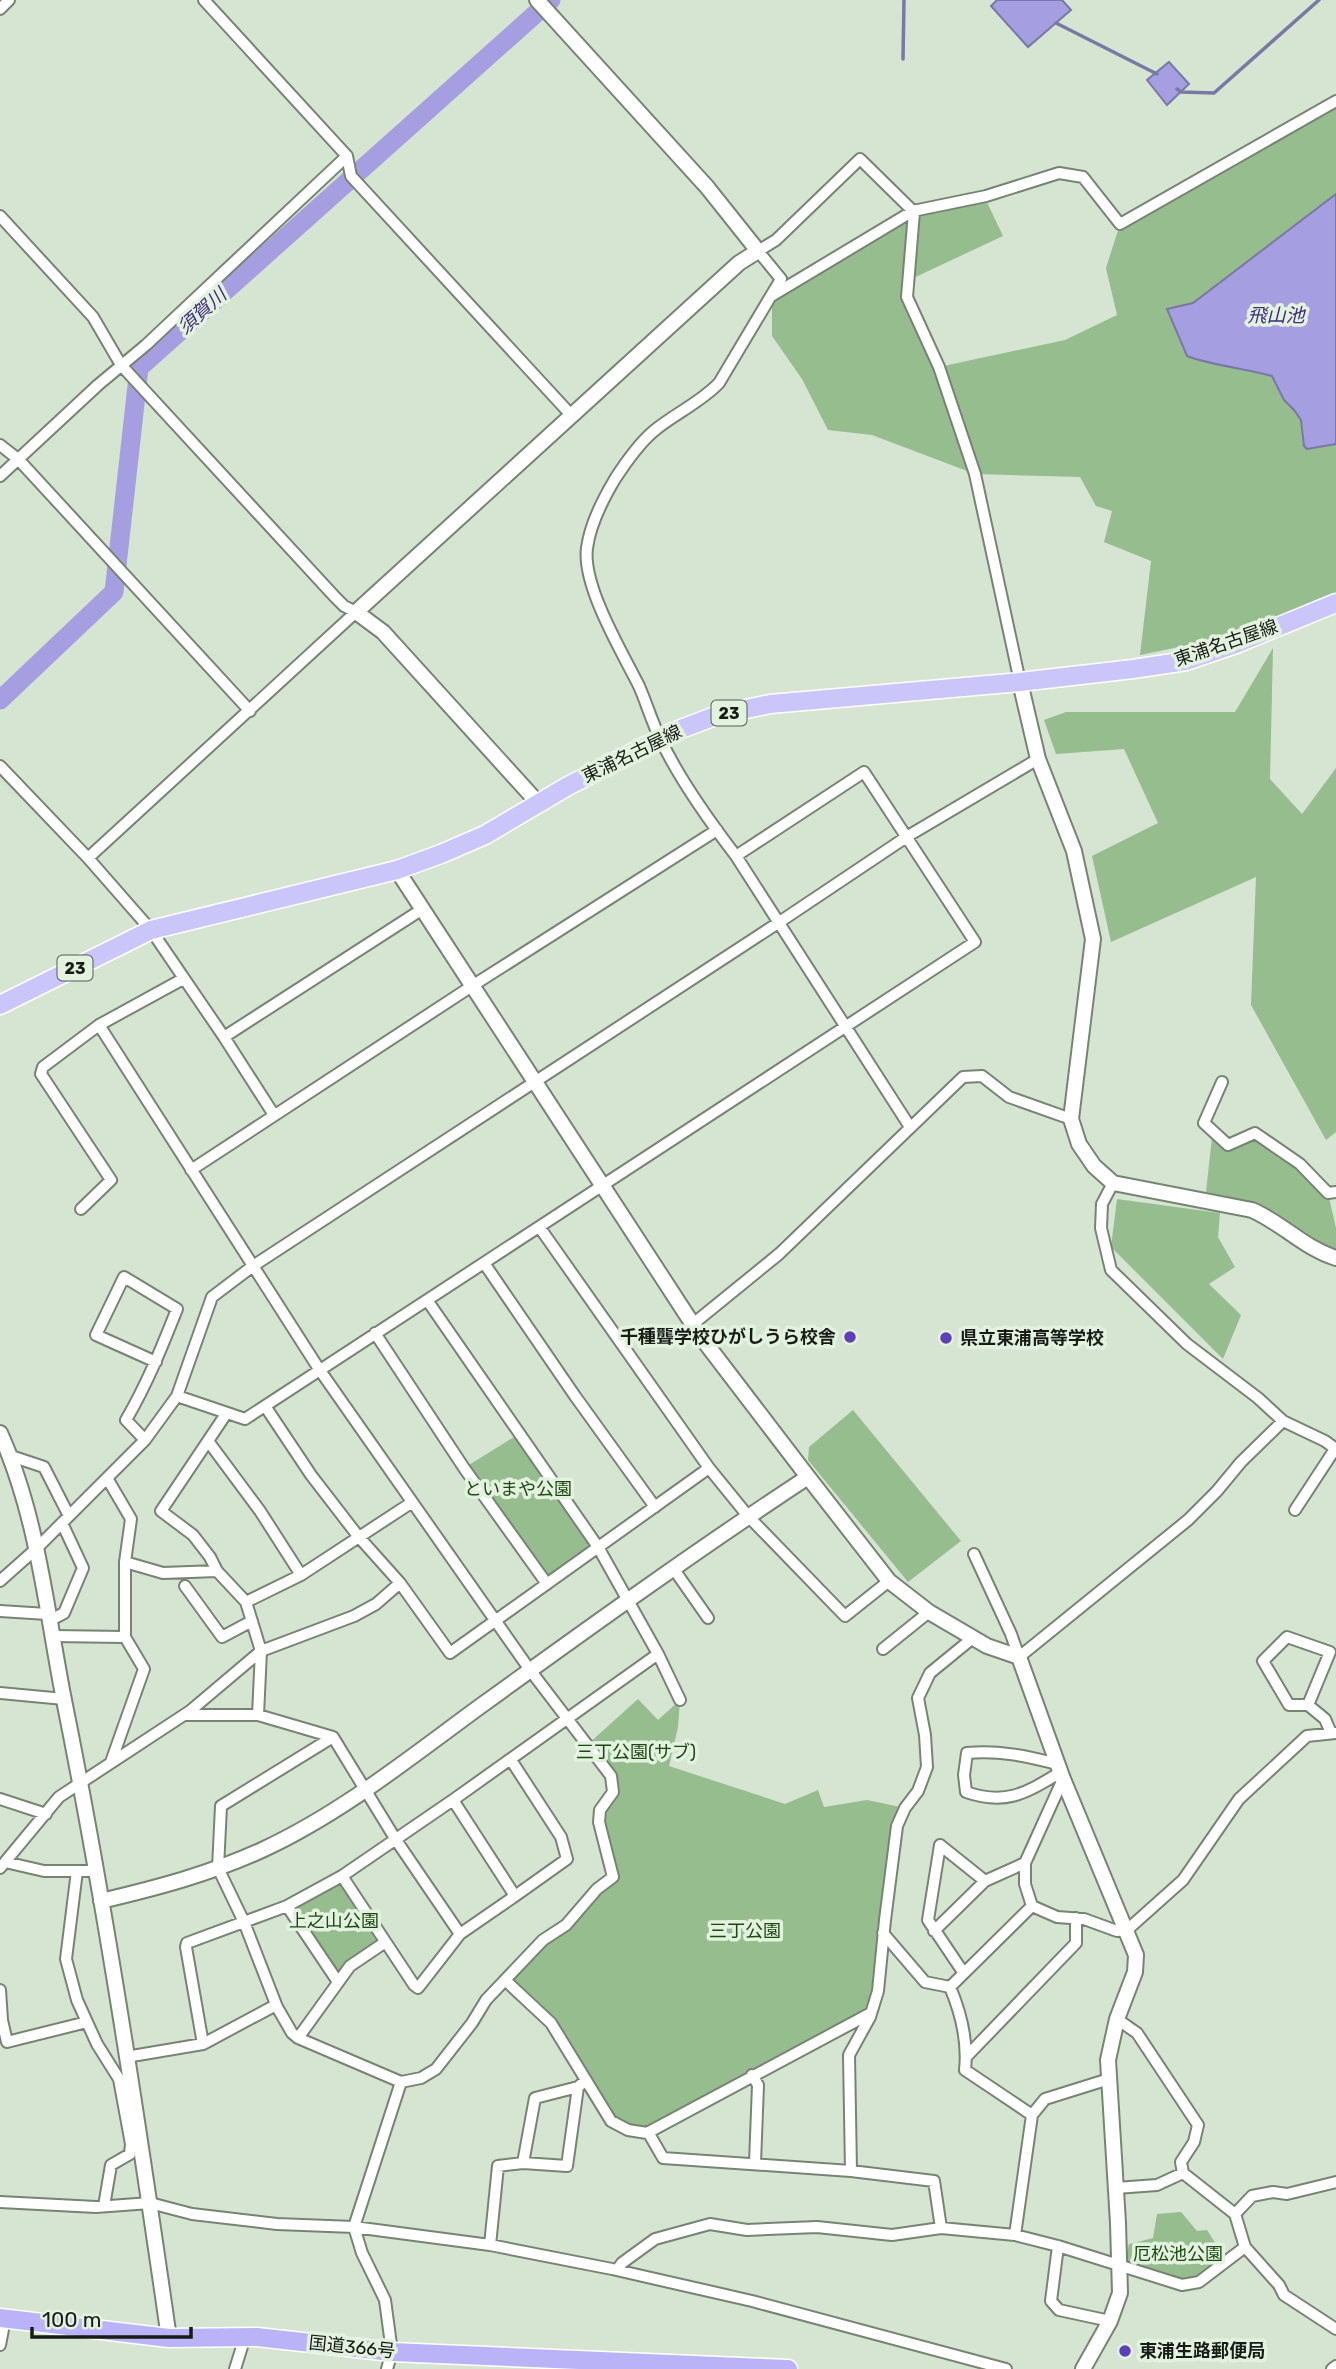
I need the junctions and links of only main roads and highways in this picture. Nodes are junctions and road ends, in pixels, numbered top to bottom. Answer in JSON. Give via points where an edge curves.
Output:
{"nodes":[{"id":1,"x":1336,"y":603,"type":"edge"},
{"id":2,"x":0,"y":1005,"type":"edge"},
{"id":3,"x":2,"y":2318,"type":"edge"},
{"id":4,"x":390,"y":2360,"type":"edge"},
{"id":5,"x":616,"y":2366,"type":"edge"},
{"id":6,"x":669,"y":2367,"type":"edge"},
{"id":7,"x":788,"y":2369,"type":"edge"}],
"edges":[{"from":1,"to":2,"type":"main road","name":"東浦名古屋線","number":"23","via":[[1186,661],[1020,682],[769,704],[718,715],[673,732],[485,835],[441,854],[397,870],[151,930]]},
{"from":3,"to":4,"type":"highway","name":"国道366号","via":[[169,2338],[245,2337]]},
{"from":4,"to":5,"type":"highway","name":"国道366号"},
{"from":5,"to":6,"type":"highway","name":"国道366号"},
{"from":6,"to":7,"type":"highway","name":"国道366号"}]}
